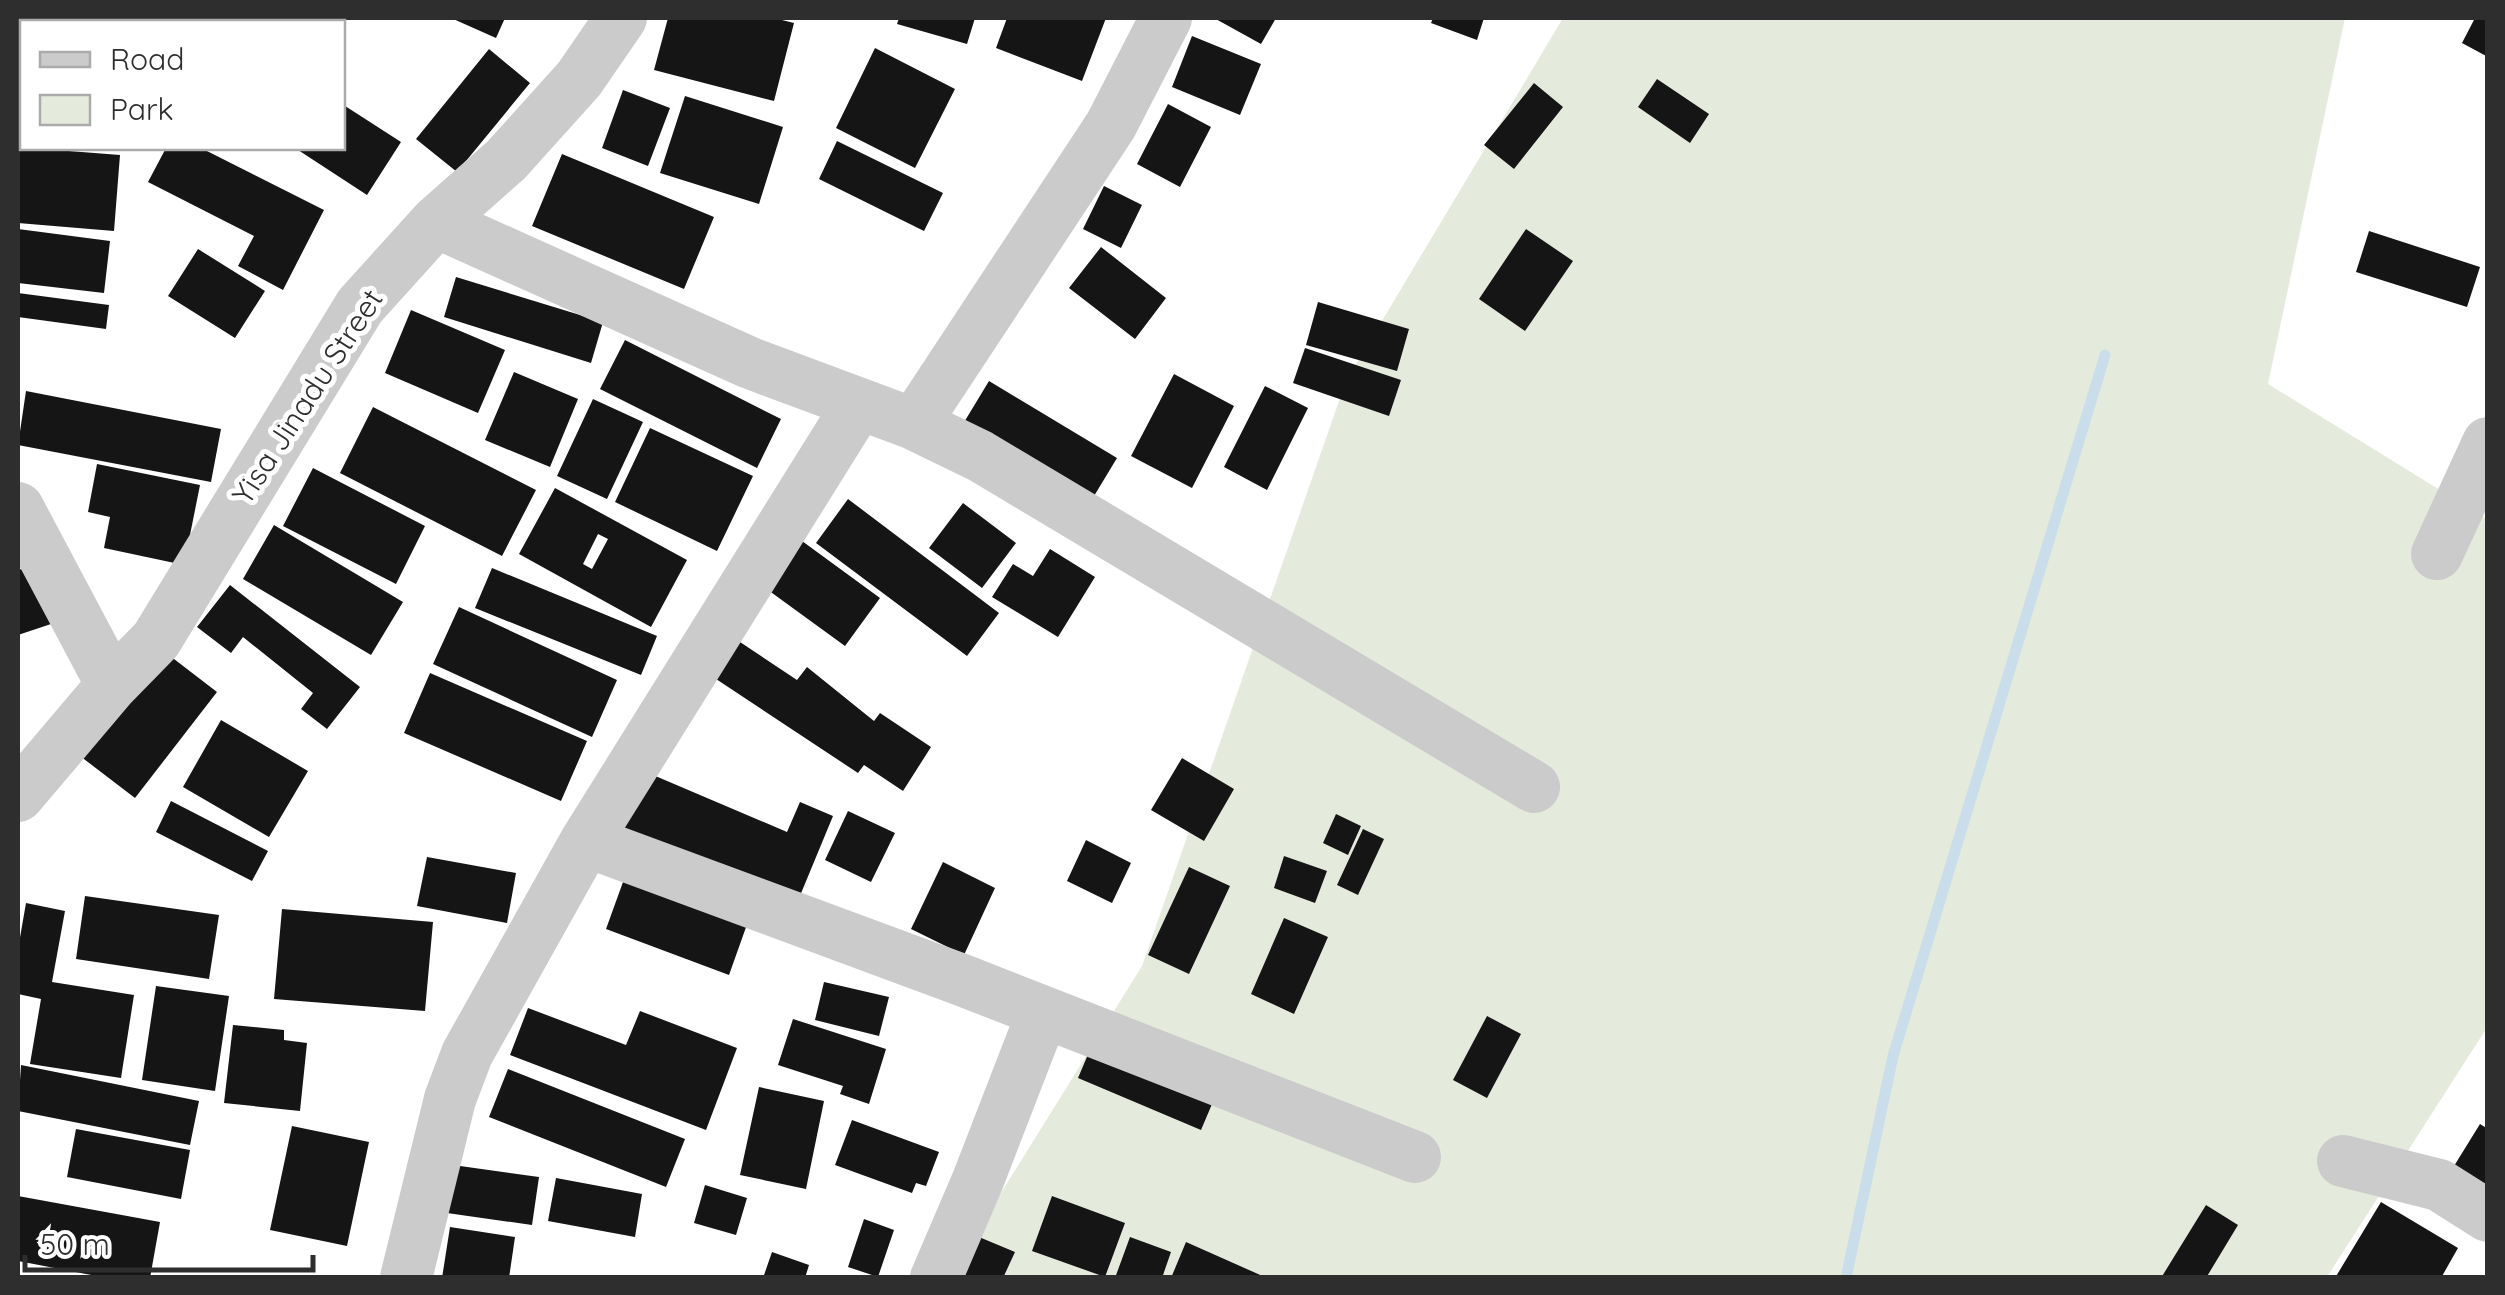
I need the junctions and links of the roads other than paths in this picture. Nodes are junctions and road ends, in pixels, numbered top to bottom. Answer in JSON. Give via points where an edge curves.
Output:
{"nodes":[{"id":1,"x":620,"y":18,"type":"edge"},
{"id":2,"x":1166,"y":18,"type":"edge"},
{"id":3,"x":436,"y":222,"type":"junction"},
{"id":4,"x":858,"y":405,"type":"junction"},
{"id":5,"x":914,"y":424,"type":"junction"},
{"id":6,"x":2488,"y":443,"type":"edge"},
{"id":7,"x":18,"y":508,"type":"edge"},
{"id":8,"x":2438,"y":554,"type":"dead end"},
{"id":9,"x":112,"y":685,"type":"junction"},
{"id":10,"x":1534,"y":787,"type":"dead end"},
{"id":11,"x":18,"y":796,"type":"edge"},
{"id":12,"x":586,"y":841,"type":"junction"},
{"id":13,"x":1043,"y":1012,"type":"junction"},
{"id":14,"x":1415,"y":1157,"type":"dead end"},
{"id":15,"x":2343,"y":1161,"type":"dead end"},
{"id":16,"x":2488,"y":1216,"type":"edge"},
{"id":17,"x":406,"y":1278,"type":"edge"},
{"id":18,"x":936,"y":1278,"type":"edge"}],
"edges":[{"from":1,"to":3,"type":"street","name":"Yisa Jinadu Street","via":[[579,79],[518,147]]},
{"from":2,"to":5,"type":"street","via":[[1111,125]]},
{"from":3,"to":4,"type":"street"},
{"from":3,"to":9,"type":"street","name":"Yisa Jinadu Street","via":[[360,306],[156,640]]},
{"from":4,"to":5,"type":"street"},
{"from":4,"to":12,"type":"street"},
{"from":5,"to":10,"type":"street","via":[[980,456]]},
{"from":6,"to":8,"type":"street"},
{"from":7,"to":9,"type":"street"},
{"from":9,"to":11,"type":"street","name":"Yisa Jinadu Street"},
{"from":12,"to":13,"type":"street"},
{"from":12,"to":17,"type":"street","via":[[467,1054]]},
{"from":13,"to":14,"type":"street"},
{"from":13,"to":18,"type":"street"},
{"from":15,"to":16,"type":"street","via":[[2438,1185]]}]}
